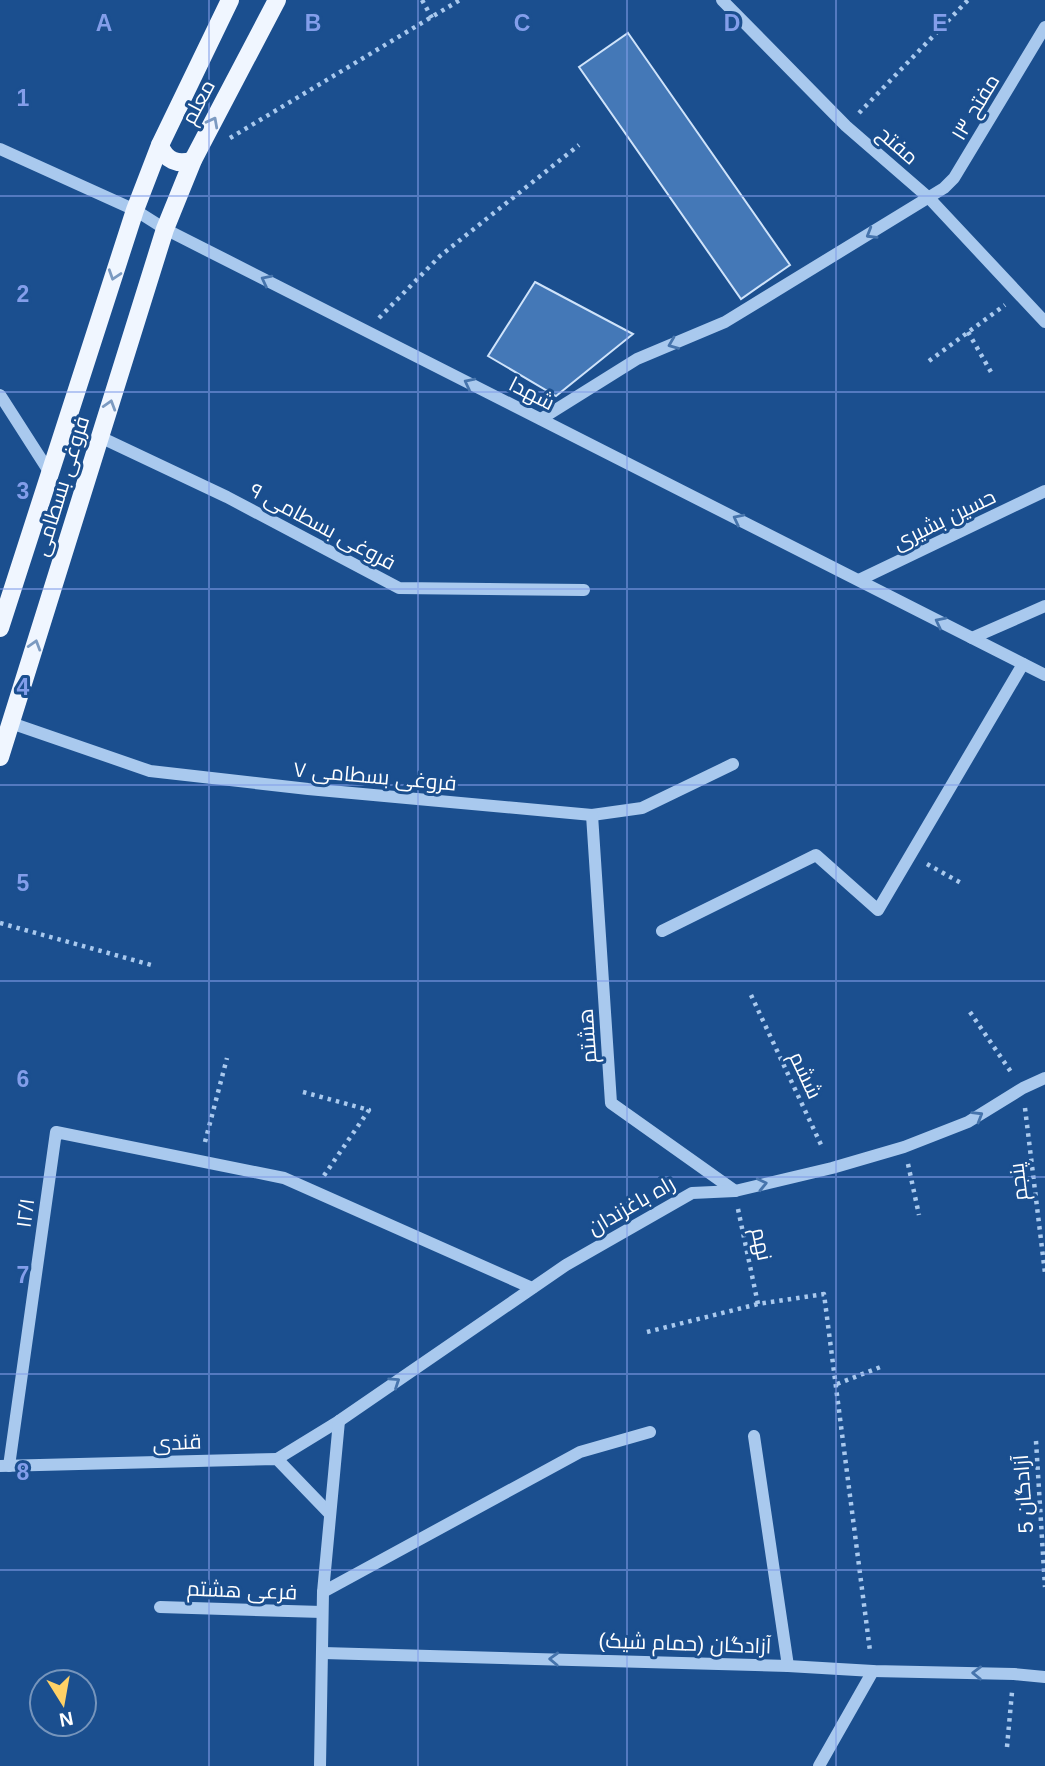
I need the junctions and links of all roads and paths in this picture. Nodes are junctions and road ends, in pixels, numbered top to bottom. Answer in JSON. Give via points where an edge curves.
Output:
{"nodes":[{"id":1,"x":230,"y":0,"type":"edge"},
{"id":2,"x":277,"y":0,"type":"edge"},
{"id":3,"x":422,"y":0,"type":"edge"},
{"id":4,"x":460,"y":0,"type":"edge"},
{"id":5,"x":722,"y":0,"type":"edge"},
{"id":6,"x":966,"y":1,"type":"edge"},
{"id":7,"x":432,"y":18,"type":"junction"},
{"id":8,"x":1045,"y":27,"type":"edge"},
{"id":9,"x":846,"y":126,"type":"junction"},
{"id":10,"x":229,"y":139,"type":"dead end"},
{"id":11,"x":160,"y":145,"type":"junction"},
{"id":12,"x":579,"y":145,"type":"dead end"},
{"id":13,"x":0,"y":149,"type":"edge"},
{"id":14,"x":193,"y":160,"type":"junction"},
{"id":15,"x":929,"y":198,"type":"junction"},
{"id":16,"x":135,"y":211,"type":"junction"},
{"id":17,"x":166,"y":229,"type":"junction"},
{"id":18,"x":1020,"y":295,"type":"junction"},
{"id":19,"x":1045,"y":322,"type":"edge"},
{"id":20,"x":366,"y":331,"type":"junction"},
{"id":21,"x":968,"y":332,"type":"junction"},
{"id":22,"x":929,"y":360,"type":"dead end"},
{"id":23,"x":991,"y":373,"type":"dead end"},
{"id":24,"x":0,"y":395,"type":"edge"},
{"id":25,"x":541,"y":419,"type":"junction"},
{"id":26,"x":100,"y":437,"type":"junction"},
{"id":27,"x":50,"y":473,"type":"junction"},
{"id":28,"x":1045,"y":491,"type":"edge"},
{"id":29,"x":859,"y":580,"type":"junction"},
{"id":30,"x":584,"y":590,"type":"dead end"},
{"id":31,"x":1045,"y":606,"type":"edge"},
{"id":32,"x":0,"y":628,"type":"edge"},
{"id":33,"x":972,"y":638,"type":"junction"},
{"id":34,"x":1023,"y":664,"type":"junction"},
{"id":35,"x":1045,"y":675,"type":"edge"},
{"id":36,"x":10,"y":723,"type":"junction"},
{"id":37,"x":0,"y":757,"type":"edge"},
{"id":38,"x":733,"y":764,"type":"dead end"},
{"id":39,"x":592,"y":815,"type":"junction"},
{"id":40,"x":910,"y":855,"type":"junction"},
{"id":41,"x":961,"y":883,"type":"dead end"},
{"id":42,"x":0,"y":923,"type":"edge"},
{"id":43,"x":662,"y":931,"type":"dead end"},
{"id":44,"x":155,"y":966,"type":"dead end"},
{"id":45,"x":751,"y":995,"type":"dead end"},
{"id":46,"x":970,"y":1012,"type":"dead end"},
{"id":47,"x":228,"y":1058,"type":"dead end"},
{"id":48,"x":1045,"y":1079,"type":"edge"},
{"id":49,"x":1023,"y":1088,"type":"junction"},
{"id":50,"x":303,"y":1092,"type":"dead end"},
{"id":51,"x":904,"y":1147,"type":"junction"},
{"id":52,"x":200,"y":1161,"type":"junction"},
{"id":53,"x":832,"y":1168,"type":"junction"},
{"id":54,"x":313,"y":1191,"type":"junction"},
{"id":55,"x":735,"y":1191,"type":"junction"},
{"id":56,"x":919,"y":1215,"type":"dead end"},
{"id":57,"x":1045,"y":1273,"type":"edge"},
{"id":58,"x":532,"y":1288,"type":"junction"},
{"id":59,"x":758,"y":1304,"type":"junction"},
{"id":60,"x":647,"y":1332,"type":"dead end"},
{"id":61,"x":883,"y":1366,"type":"dead end"},
{"id":62,"x":836,"y":1384,"type":"junction"},
{"id":63,"x":339,"y":1421,"type":"junction"},
{"id":64,"x":650,"y":1432,"type":"dead end"},
{"id":65,"x":754,"y":1436,"type":"dead end"},
{"id":66,"x":1036,"y":1441,"type":"dead end"},
{"id":67,"x":277,"y":1459,"type":"junction"},
{"id":68,"x":4,"y":1466,"type":"edge"},
{"id":69,"x":330,"y":1514,"type":"junction"},
{"id":70,"x":1045,"y":1587,"type":"edge"},
{"id":71,"x":323,"y":1592,"type":"junction"},
{"id":72,"x":160,"y":1607,"type":"dead end"},
{"id":73,"x":323,"y":1612,"type":"junction"},
{"id":74,"x":323,"y":1653,"type":"junction"},
{"id":75,"x":788,"y":1666,"type":"junction"},
{"id":76,"x":873,"y":1671,"type":"junction"},
{"id":77,"x":1014,"y":1674,"type":"junction"},
{"id":78,"x":1045,"y":1676,"type":"edge"},
{"id":79,"x":1007,"y":1747,"type":"dead end"},
{"id":80,"x":320,"y":1766,"type":"edge"},
{"id":81,"x":819,"y":1766,"type":"edge"}],
"edges":[{"from":1,"to":11,"type":"main road","name":"معلم"},
{"from":14,"to":2,"type":"main road","name":"معلم","one_way":true},
{"from":3,"to":7,"type":"path"},
{"from":4,"to":7,"type":"path"},
{"from":5,"to":9,"type":"street","name":"مفتح"},
{"from":6,"to":9,"type":"path"},
{"from":7,"to":10,"type":"path"},
{"from":8,"to":15,"type":"street","name":"مفتح ۱۳","via":[[954,178]]},
{"from":9,"to":15,"type":"street","name":"مفتح"},
{"from":11,"to":14,"type":"main road","via":[[173,161]]},
{"from":11,"to":16,"type":"main road","name":"معلم"},
{"from":12,"to":20,"type":"path","via":[[440,256]]},
{"from":13,"to":16,"type":"street","name":"شهدا"},
{"from":14,"to":17,"type":"main road","name":"معلم"},
{"from":15,"to":18,"type":"street","name":"مفتح"},
{"from":15,"to":25,"type":"street","name":"مفتح ۱۳","one_way":true,"via":[[725,322],[637,359]]},
{"from":16,"to":17,"type":"street","name":"شهدا"},
{"from":16,"to":27,"type":"main road","name":"فروغی بسطامی","one_way":true},
{"from":20,"to":17,"type":"street","name":"شهدا","one_way":true},
{"from":26,"to":17,"type":"main road","name":"فروغی بسطامی","one_way":true},
{"from":18,"to":19,"type":"street","name":"مفتح"},
{"from":18,"to":21,"type":"path"},
{"from":25,"to":20,"type":"street","name":"شهدا","one_way":true},
{"from":21,"to":22,"type":"path"},
{"from":21,"to":23,"type":"path"},
{"from":24,"to":27,"type":"street"},
{"from":29,"to":25,"type":"street","name":"شهدا","one_way":true},
{"from":26,"to":30,"type":"street","name":"فروغی بسطامی ۹","via":[[227,497],[399,588]]},
{"from":36,"to":26,"type":"main road","name":"فروغی بسطامی","one_way":true},
{"from":27,"to":32,"type":"main road","name":"فروغی بسطامی"},
{"from":28,"to":29,"type":"street","name":"حسین بشیری"},
{"from":33,"to":29,"type":"street","name":"شهدا","one_way":true},
{"from":31,"to":33,"type":"street"},
{"from":33,"to":34,"type":"street","name":"شهدا"},
{"from":34,"to":35,"type":"street","name":"شهدا"},
{"from":34,"to":40,"type":"street"},
{"from":36,"to":37,"type":"main road","name":"فروغی بسطامی"},
{"from":36,"to":39,"type":"street","name":"فروغی بسطامی ۷","via":[[150,771]]},
{"from":38,"to":39,"type":"street","name":"فروغی بسطامی ۷","via":[[642,808]]},
{"from":39,"to":55,"type":"street","name":"هشتم","via":[[611,1104]]},
{"from":40,"to":41,"type":"path"},
{"from":40,"to":43,"type":"street","via":[[878,910],[816,855]]},
{"from":42,"to":44,"type":"path"},
{"from":45,"to":53,"type":"path","name":"ششم"},
{"from":46,"to":49,"type":"path"},
{"from":47,"to":52,"type":"path"},
{"from":48,"to":49,"type":"street","name":"راه باغزندان"},
{"from":51,"to":49,"type":"street","name":"راه باغزندان","one_way":true,"via":[[968,1122]]},
{"from":49,"to":57,"type":"path","name":"پنجم"},
{"from":50,"to":54,"type":"path","via":[[369,1110]]},
{"from":51,"to":53,"type":"street","name":"راه باغزندان"},
{"from":51,"to":56,"type":"path"},
{"from":52,"to":54,"type":"street","via":[[284,1178]]},
{"from":52,"to":68,"type":"street","name":"۱۲/۱","via":[[56,1132]]},
{"from":55,"to":53,"type":"street","name":"راه باغزندان","one_way":true},
{"from":54,"to":58,"type":"street"},
{"from":55,"to":58,"type":"street","name":"راه باغزندان","via":[[692,1193]]},
{"from":55,"to":59,"type":"path","name":"نهم"},
{"from":63,"to":58,"type":"street","name":"راه باغزندان","one_way":true},
{"from":59,"to":60,"type":"path"},
{"from":59,"to":62,"type":"path","via":[[824,1294]]},
{"from":61,"to":62,"type":"path"},
{"from":62,"to":76,"type":"path"},
{"from":63,"to":67,"type":"street","name":"راه باغزندان"},
{"from":63,"to":69,"type":"street"},
{"from":64,"to":71,"type":"street","via":[[580,1452]]},
{"from":65,"to":75,"type":"street"},
{"from":66,"to":70,"type":"path","name":"آزادگان 5"},
{"from":67,"to":68,"type":"street","name":"قندی"},
{"from":67,"to":69,"type":"street"},
{"from":69,"to":71,"type":"street"},
{"from":71,"to":73,"type":"street"},
{"from":72,"to":73,"type":"street","name":"فرعی هشتم"},
{"from":73,"to":74,"type":"street"},
{"from":75,"to":74,"type":"street","name":"آزادگان (حمام شیک)","one_way":true},
{"from":74,"to":80,"type":"street"},
{"from":75,"to":76,"type":"street","name":"آزادگان (حمام شیک)"},
{"from":77,"to":76,"type":"street","name":"آزادگان (حمام شیک)","one_way":true},
{"from":76,"to":81,"type":"street"},
{"from":77,"to":78,"type":"street","name":"آزادگان (حمام شیک)"},
{"from":77,"to":79,"type":"path"}]}
